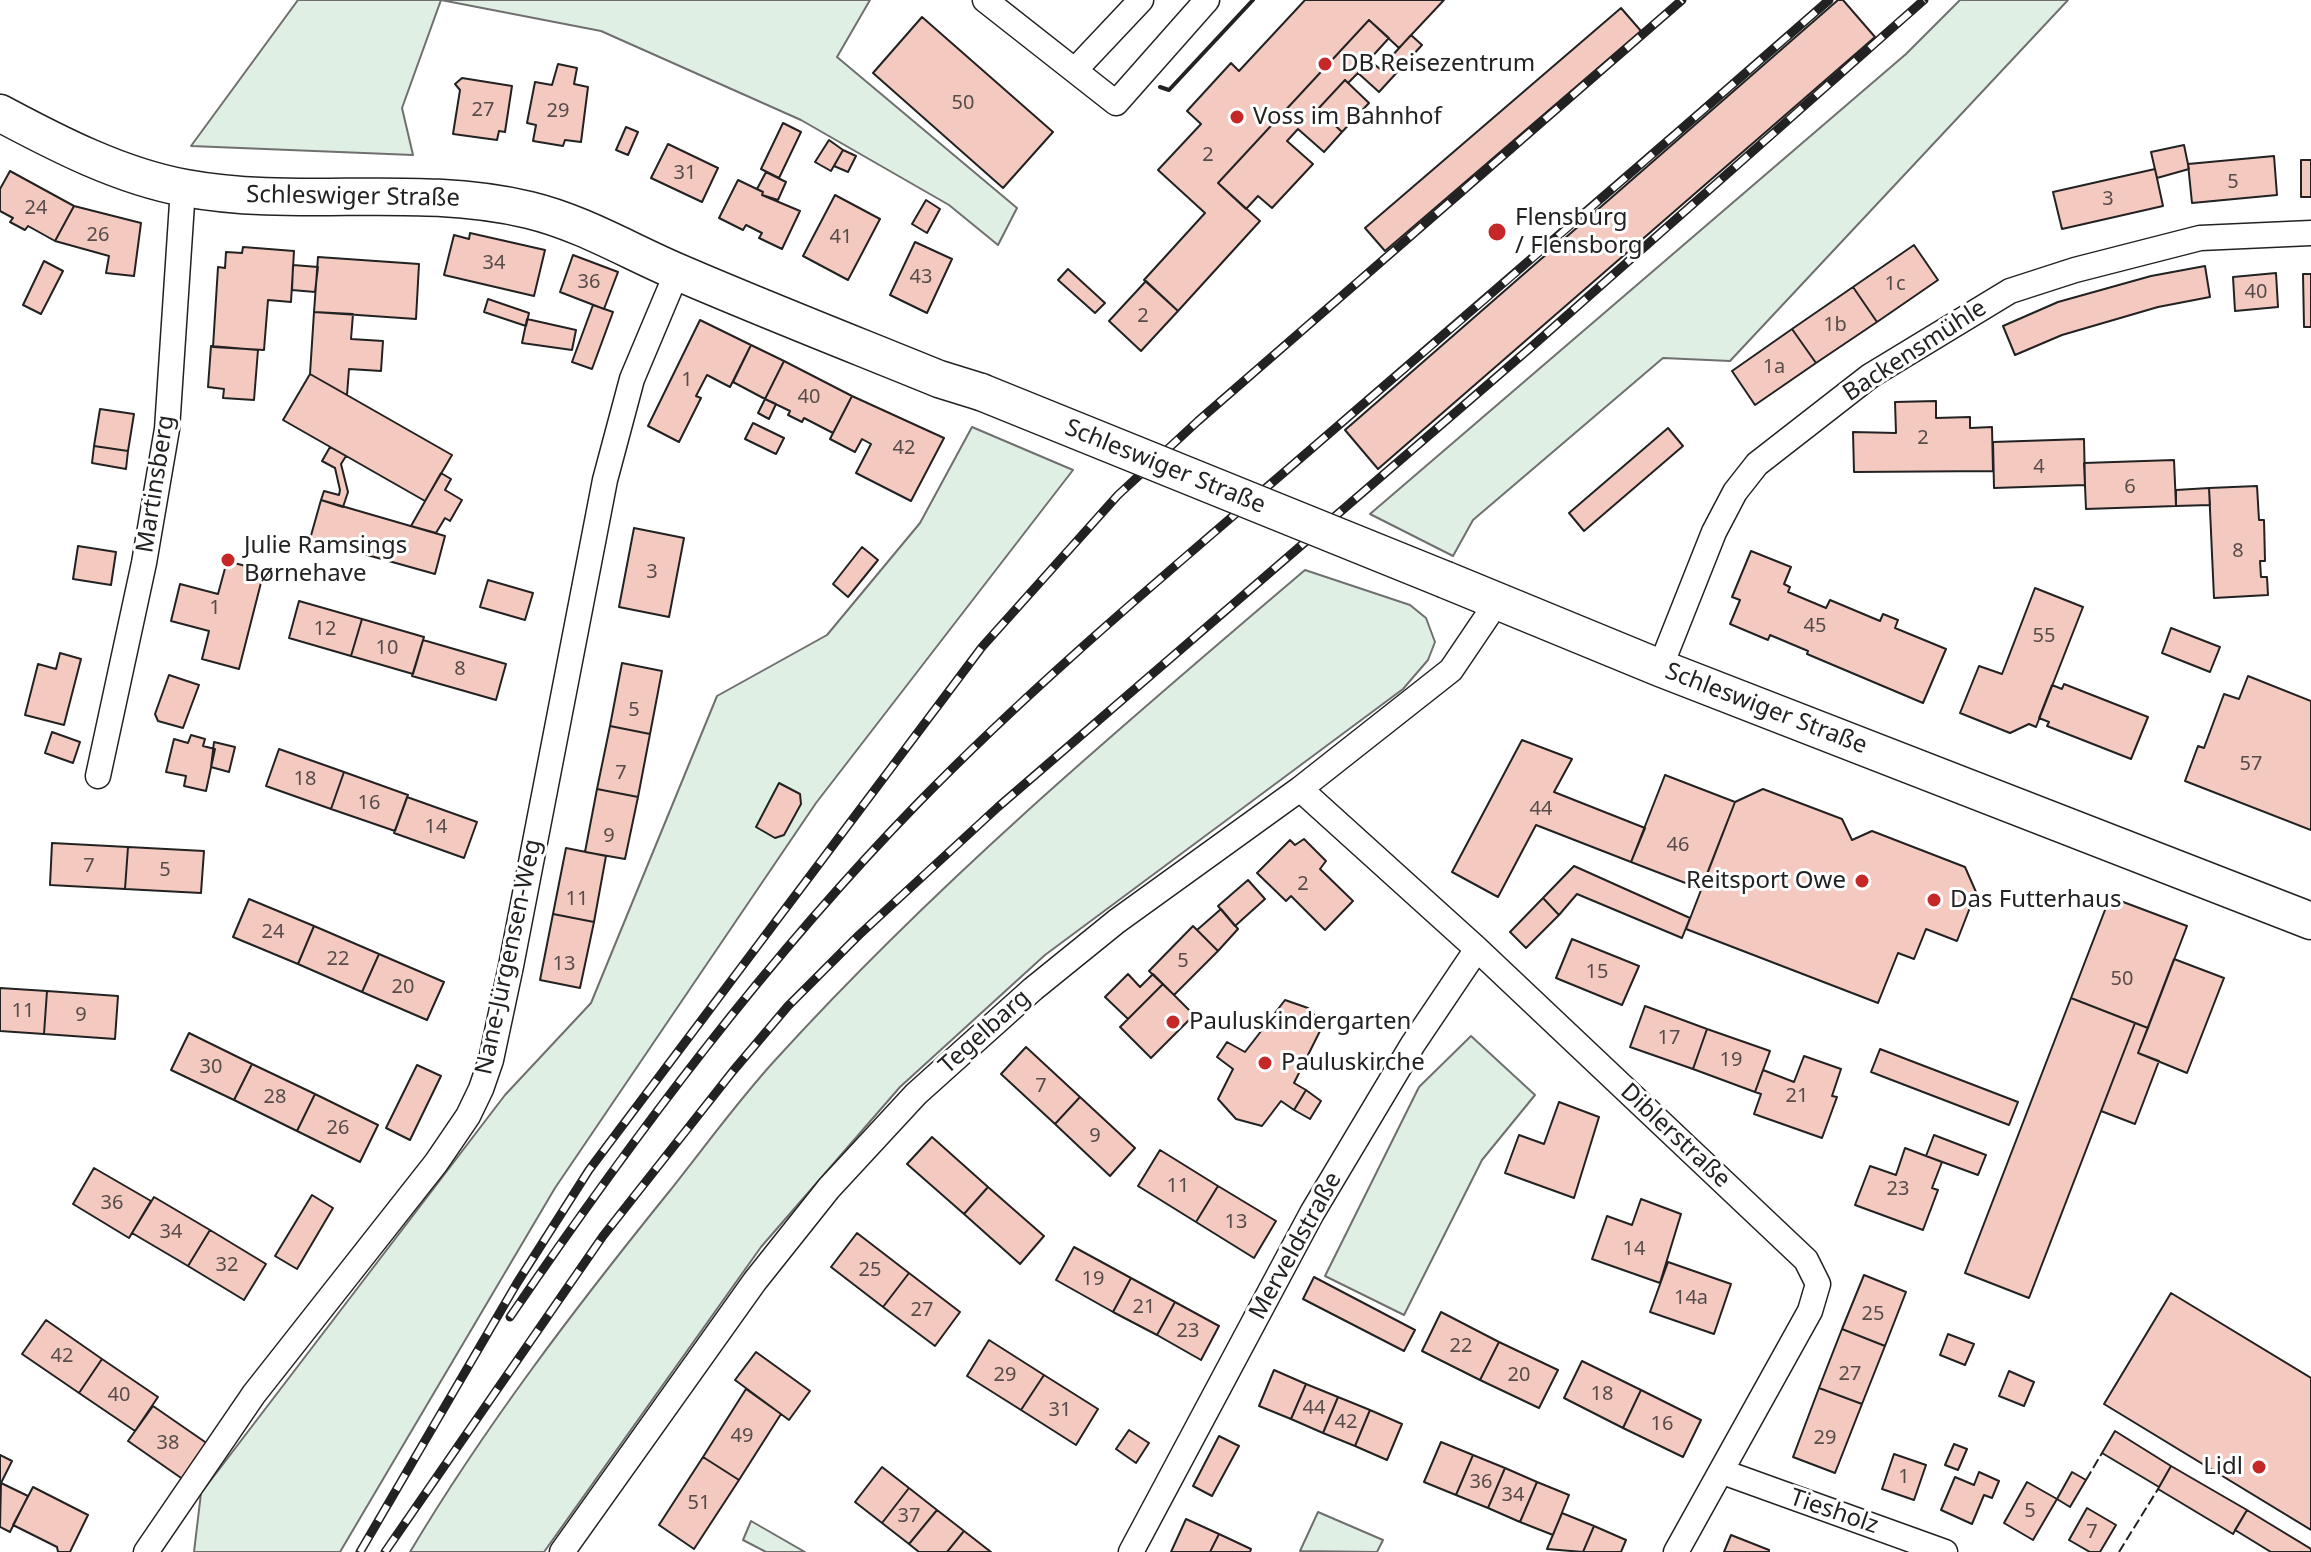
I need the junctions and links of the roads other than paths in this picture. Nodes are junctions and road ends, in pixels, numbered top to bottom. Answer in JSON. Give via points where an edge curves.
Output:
{"nodes":[{"id":1,"x":985,"y":0,"type":"edge"},
{"id":2,"x":1141,"y":0,"type":"edge"},
{"id":3,"x":1207,"y":0,"type":"edge"},
{"id":4,"x":1075,"y":70,"type":"junction"},
{"id":5,"x":0,"y":113,"type":"edge"},
{"id":6,"x":183,"y":188,"type":"junction"},
{"id":7,"x":2311,"y":233,"type":"edge"},
{"id":8,"x":677,"y":272,"type":"junction"},
{"id":9,"x":1497,"y":602,"type":"junction"},
{"id":10,"x":1660,"y":668,"type":"junction"},
{"id":11,"x":98,"y":776,"type":"dead end"},
{"id":12,"x":1300,"y":789,"type":"junction"},
{"id":13,"x":2311,"y":921,"type":"edge"},
{"id":14,"x":1477,"y":949,"type":"junction"},
{"id":15,"x":1723,"y":1472,"type":"junction"},
{"id":16,"x":146,"y":1552,"type":"edge"},
{"id":17,"x":562,"y":1552,"type":"edge"},
{"id":18,"x":1131,"y":1552,"type":"edge"},
{"id":19,"x":1676,"y":1552,"type":"edge"},
{"id":20,"x":1945,"y":1552,"type":"edge"}],
"edges":[{"from":1,"to":4,"type":"street"},
{"from":2,"to":4,"type":"street"},
{"from":3,"to":4,"type":"street","via":[[1116,103]]},
{"from":5,"to":6,"type":"main road","name":"Schleswiger Straße","via":[[57,144]]},
{"from":6,"to":8,"type":"main road","name":"Schleswiger Straße","via":[[256,196],[472,199],[531,211],[599,234]]},
{"from":6,"to":11,"type":"street","name":"Martinsberg","via":[[167,429]]},
{"from":7,"to":10,"type":"street","name":"Backensmühle","via":[[2200,238],[2010,291],[1870,376],[1757,464],[1735,492]]},
{"from":8,"to":9,"type":"main road","name":"Schleswiger Straße","bridge":true},
{"from":8,"to":16,"type":"street","name":"Nane-Jürgensen-Weg","via":[[632,379],[605,480],[511,966],[481,1089],[436,1163],[237,1417]]},
{"from":9,"to":10,"type":"main road","name":"Schleswiger Straße"},
{"from":9,"to":12,"type":"street","name":"Tegelbarg","via":[[1451,670]]},
{"from":10,"to":13,"type":"main road","name":"Schleswiger Straße"},
{"from":12,"to":14,"type":"street","name":"Diblerstraße"},
{"from":12,"to":17,"type":"street","name":"Tegelbarg","via":[[1117,921],[916,1094],[829,1188],[755,1281]]},
{"from":14,"to":15,"type":"street","name":"Diblerstraße","via":[[1806,1260],[1818,1284],[1810,1311]]},
{"from":14,"to":18,"type":"street","name":"Merveldstraße","via":[[1312,1213]]},
{"from":15,"to":19,"type":"street","name":"Diblerstraße"},
{"from":15,"to":20,"type":"street","name":"Tiesholz"}]}
